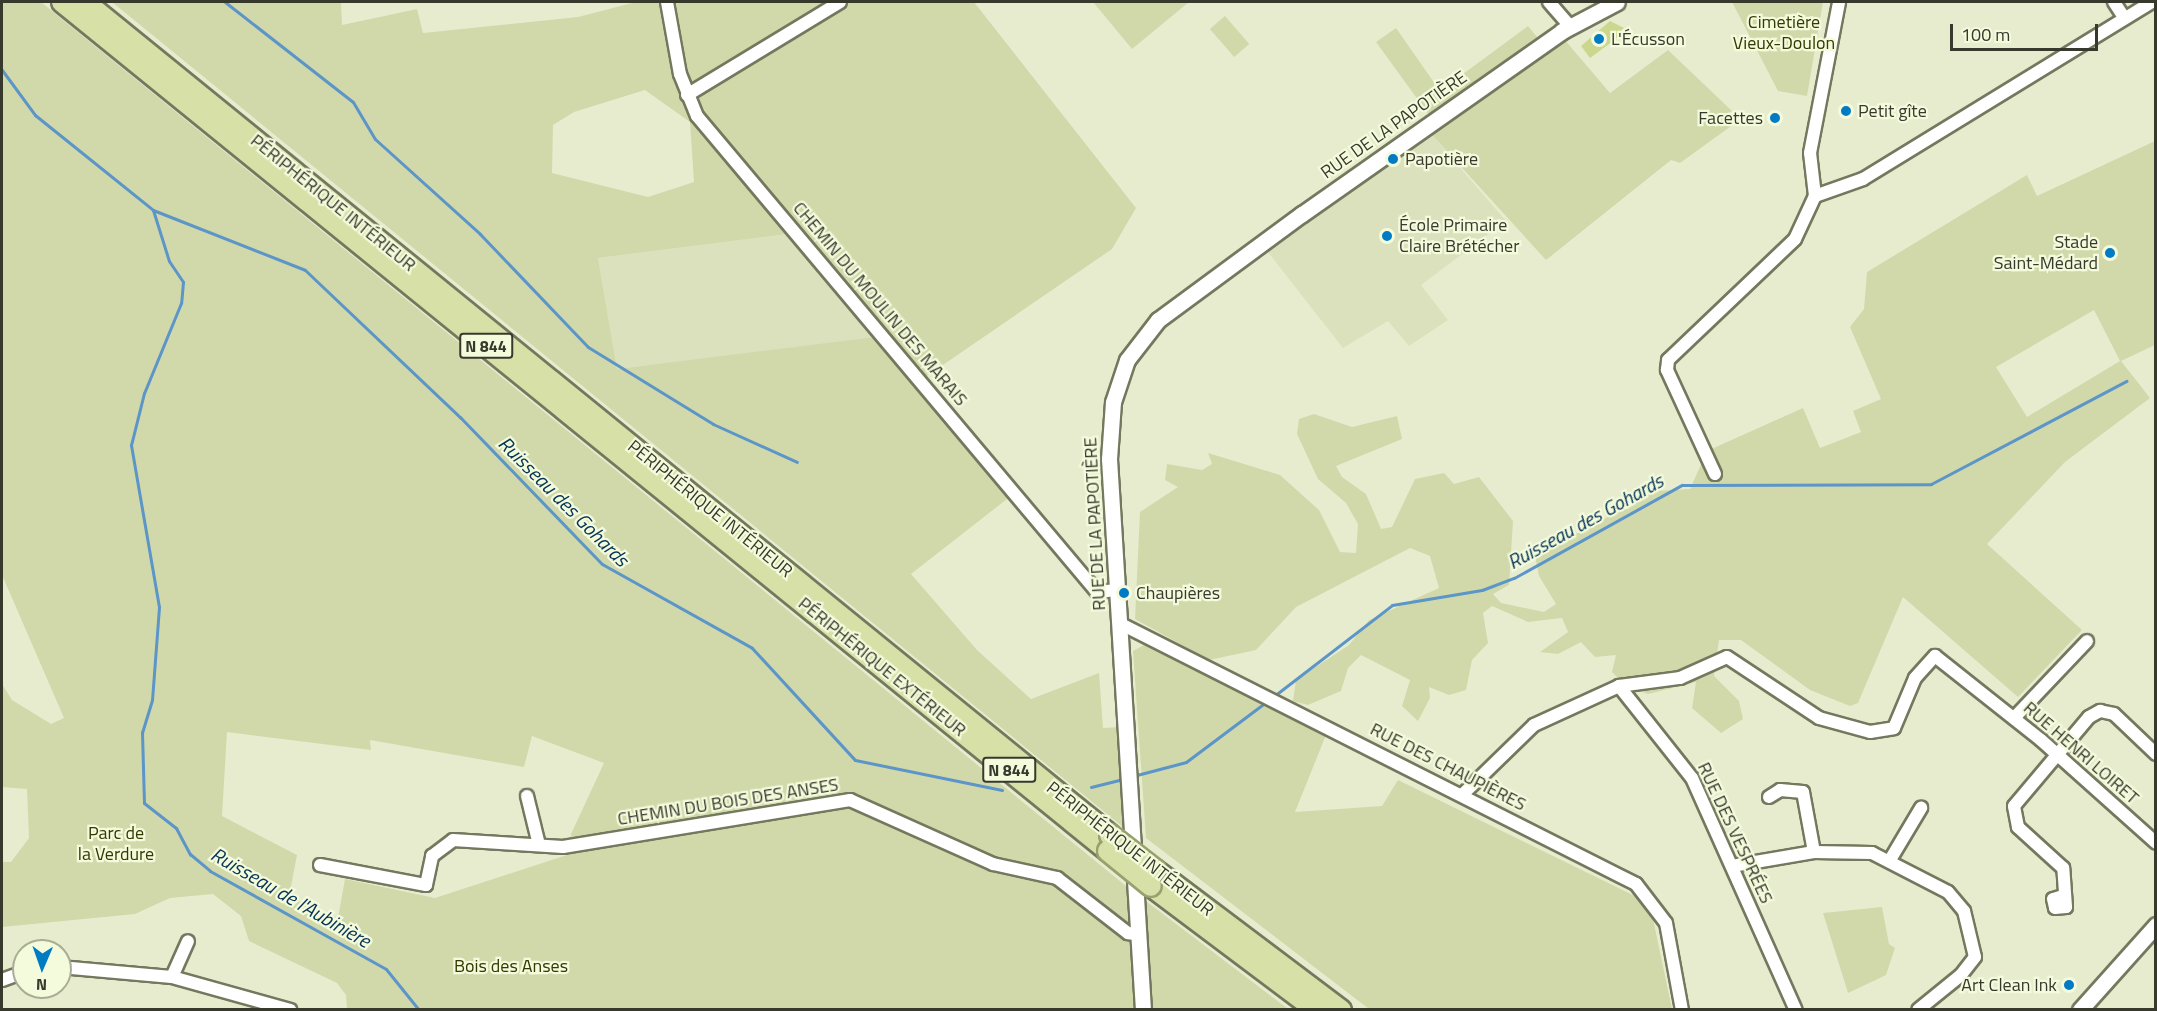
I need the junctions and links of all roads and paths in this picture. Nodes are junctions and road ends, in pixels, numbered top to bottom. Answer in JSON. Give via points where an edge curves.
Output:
{"nodes":[{"id":1,"x":62,"y":2,"type":"edge"},
{"id":2,"x":85,"y":2,"type":"edge"},
{"id":3,"x":667,"y":2,"type":"edge"},
{"id":4,"x":840,"y":2,"type":"edge"},
{"id":5,"x":1549,"y":2,"type":"edge"},
{"id":6,"x":1617,"y":2,"type":"edge"},
{"id":7,"x":1839,"y":2,"type":"edge"},
{"id":8,"x":2114,"y":2,"type":"edge"},
{"id":9,"x":2152,"y":2,"type":"edge"},
{"id":10,"x":2123,"y":16,"type":"junction"},
{"id":11,"x":1570,"y":26,"type":"junction"},
{"id":12,"x":687,"y":95,"type":"junction"},
{"id":13,"x":1815,"y":196,"type":"junction"},
{"id":14,"x":1715,"y":474,"type":"dead end"},
{"id":15,"x":1117,"y":590,"type":"junction"},
{"id":16,"x":1119,"y":623,"type":"junction"},
{"id":17,"x":2087,"y":641,"type":"dead end"},
{"id":18,"x":1619,"y":686,"type":"junction"},
{"id":19,"x":2014,"y":718,"type":"junction"},
{"id":20,"x":2057,"y":754,"type":"junction"},
{"id":21,"x":2156,"y":754,"type":"edge"},
{"id":22,"x":1464,"y":794,"type":"junction"},
{"id":23,"x":527,"y":796,"type":"dead end"},
{"id":24,"x":1769,"y":797,"type":"dead end"},
{"id":25,"x":1921,"y":808,"type":"dead end"},
{"id":26,"x":1109,"y":843,"type":"junction"},
{"id":27,"x":2156,"y":843,"type":"edge"},
{"id":28,"x":539,"y":845,"type":"junction"},
{"id":29,"x":1814,"y":852,"type":"junction"},
{"id":30,"x":1890,"y":860,"type":"junction"},
{"id":31,"x":320,"y":865,"type":"dead end"},
{"id":32,"x":1732,"y":866,"type":"junction"},
{"id":33,"x":1153,"y":878,"type":"junction"},
{"id":34,"x":2063,"y":896,"type":"dead end"},
{"id":35,"x":2156,"y":925,"type":"edge"},
{"id":36,"x":1139,"y":935,"type":"junction"},
{"id":37,"x":188,"y":941,"type":"dead end"},
{"id":38,"x":72,"y":969,"type":"edge"},
{"id":39,"x":172,"y":976,"type":"junction"},
{"id":40,"x":284,"y":1008,"type":"edge"},
{"id":41,"x":1143,"y":1010,"type":"edge"},
{"id":42,"x":1316,"y":1010,"type":"edge"},
{"id":43,"x":1341,"y":1010,"type":"edge"},
{"id":44,"x":1682,"y":1010,"type":"edge"},
{"id":45,"x":1796,"y":1010,"type":"edge"},
{"id":46,"x":1918,"y":1010,"type":"edge"},
{"id":47,"x":2080,"y":1010,"type":"edge"}],
"edges":[{"from":1,"to":26,"type":"highway","name":"PÉRIPHÉRIQUE EXTÉRIEUR","number":"N 844"},
{"from":2,"to":26,"type":"highway","name":"PÉRIPHÉRIQUE INTÉRIEUR","number":"N 844"},
{"from":3,"to":12,"type":"street","name":"CHEMIN DU MOULIN DES MARAIS"},
{"from":4,"to":12,"type":"street"},
{"from":5,"to":11,"type":"street"},
{"from":6,"to":11,"type":"street","name":"RUE DE LA PAPOTIÈRE"},
{"from":7,"to":13,"type":"street","via":[[1810,153]]},
{"from":8,"to":10,"type":"street"},
{"from":9,"to":10,"type":"street"},
{"from":10,"to":13,"type":"street","via":[[1863,178]]},
{"from":11,"to":15,"type":"street","name":"RUE DE LA PAPOTIÈRE","via":[[1302,214],[1158,320],[1142,338],[1118,380],[1109,428]]},
{"from":12,"to":15,"type":"street","name":"CHEMIN DU MOULIN DES MARAIS","via":[[697,116],[1097,592]]},
{"from":13,"to":14,"type":"street","via":[[1795,239],[1668,360],[1667,370]]},
{"from":15,"to":16,"type":"street","name":"RUE DE LA PAPOTIÈRE"},
{"from":16,"to":22,"type":"street","name":"RUE DES CHAUPIÈRES"},
{"from":16,"to":36,"type":"street","name":"RUE DE LA PAPOTIÈRE"},
{"from":17,"to":19,"type":"street"},
{"from":18,"to":19,"type":"street","name":"RUE HENRI LOIRET","via":[[1680,678],[1727,657],[1834,726],[1870,732],[1894,728],[1930,657],[1939,657]]},
{"from":18,"to":22,"type":"street","via":[[1534,725]]},
{"from":18,"to":32,"type":"street","name":"RUE DES VESPRÉES","via":[[1692,778]]},
{"from":19,"to":20,"type":"street","name":"RUE HENRI LOIRET"},
{"from":20,"to":21,"type":"street","via":[[2100,711],[2114,714]]},
{"from":20,"to":27,"type":"street","name":"RUE HENRI LOIRET"},
{"from":20,"to":34,"type":"street","via":[[2013,813],[2018,827],[2063,868]]},
{"from":22,"to":44,"type":"street","name":"RUE DES CHAUPIÈRES","via":[[1646,892],[1666,923]]},
{"from":23,"to":28,"type":"street"},
{"from":24,"to":29,"type":"street","via":[[1780,790],[1803,792]]},
{"from":25,"to":30,"type":"street"},
{"from":26,"to":33,"type":"highway","name":"PÉRIPHÉRIQUE INTÉRIEUR","number":"N 844","bridge":true},
{"from":28,"to":31,"type":"street","name":"CHEMIN DU BOIS DES ANSES","via":[[453,840],[432,856],[426,885]]},
{"from":28,"to":36,"type":"street","name":"CHEMIN DU BOIS DES ANSES","via":[[563,847],[860,801],[993,864],[1057,878],[1128,933]]},
{"from":29,"to":30,"type":"street","via":[[1872,853]]},
{"from":29,"to":32,"type":"street"},
{"from":30,"to":46,"type":"street","via":[[1957,900],[1975,942],[1970,967]]},
{"from":32,"to":45,"type":"street","name":"RUE DES VESPRÉES"},
{"from":33,"to":42,"type":"highway","number":"N 844"},
{"from":33,"to":43,"type":"highway","name":"PÉRIPHÉRIQUE INTÉRIEUR","number":"N 844"},
{"from":35,"to":47,"type":"street"},
{"from":36,"to":41,"type":"street","name":"RUE DE LA PAPOTIÈRE"},
{"from":37,"to":39,"type":"street"},
{"from":38,"to":39,"type":"street"},
{"from":39,"to":40,"type":"street"}]}
